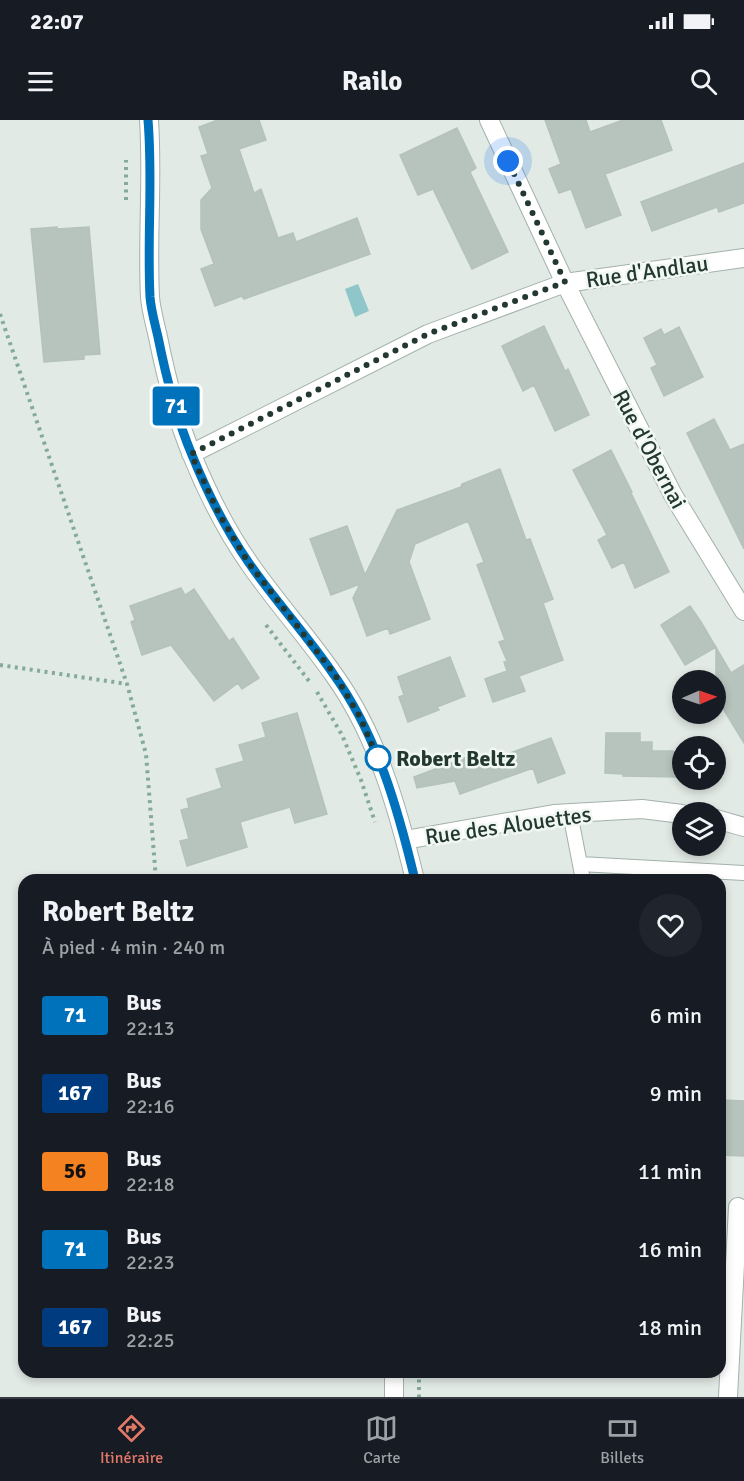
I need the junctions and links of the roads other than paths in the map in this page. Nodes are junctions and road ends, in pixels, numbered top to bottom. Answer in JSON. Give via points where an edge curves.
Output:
{"nodes":[{"id":1,"x":148,"y":120,"type":"edge"},
{"id":2,"x":489,"y":120,"type":"edge"},
{"id":3,"x":744,"y":258,"type":"edge"},
{"id":4,"x":565,"y":282,"type":"junction"},
{"id":5,"x":191,"y":454,"type":"junction"},
{"id":6,"x":744,"y":611,"type":"edge"},
{"id":7,"x":570,"y":813,"type":"junction"},
{"id":8,"x":672,"y":813,"type":"edge"},
{"id":9,"x":726,"y":822,"type":"edge"},
{"id":10,"x":744,"y":827,"type":"edge"},
{"id":11,"x":405,"y":840,"type":"junction"},
{"id":12,"x":580,"y":864,"type":"junction"},
{"id":13,"x":744,"y":873,"type":"edge"},
{"id":14,"x":414,"y":874,"type":"edge"},
{"id":15,"x":582,"y":874,"type":"edge"},
{"id":16,"x":734,"y":1207,"type":"edge"},
{"id":17,"x":394,"y":1378,"type":"edge"},
{"id":18,"x":394,"y":1397,"type":"edge"},
{"id":19,"x":728,"y":1397,"type":"edge"}],
"edges":[{"from":1,"to":5,"type":"street","via":[[150,300],[166,376]]},
{"from":2,"to":4,"type":"street","name":"Rue d'Obernai"},
{"from":3,"to":4,"type":"street","name":"Rue d'Andlau"},
{"from":4,"to":5,"type":"street","name":"Rue d'Andlau","via":[[428,334]]},
{"from":4,"to":6,"type":"street","name":"Rue d'Obernai","via":[[673,495]]},
{"from":5,"to":11,"type":"street","via":[[219,514],[248,562],[335,675],[360,717]]},
{"from":7,"to":8,"type":"street","name":"Rue des Alouettes","via":[[642,809]]},
{"from":7,"to":11,"type":"street","name":"Rue des Alouettes"},
{"from":7,"to":12,"type":"lane"},
{"from":9,"to":10,"type":"street"},
{"from":11,"to":14,"type":"street"},
{"from":12,"to":13,"type":"lane"},
{"from":12,"to":15,"type":"lane"},
{"from":16,"to":19,"type":"street"},
{"from":17,"to":18,"type":"street"}]}
